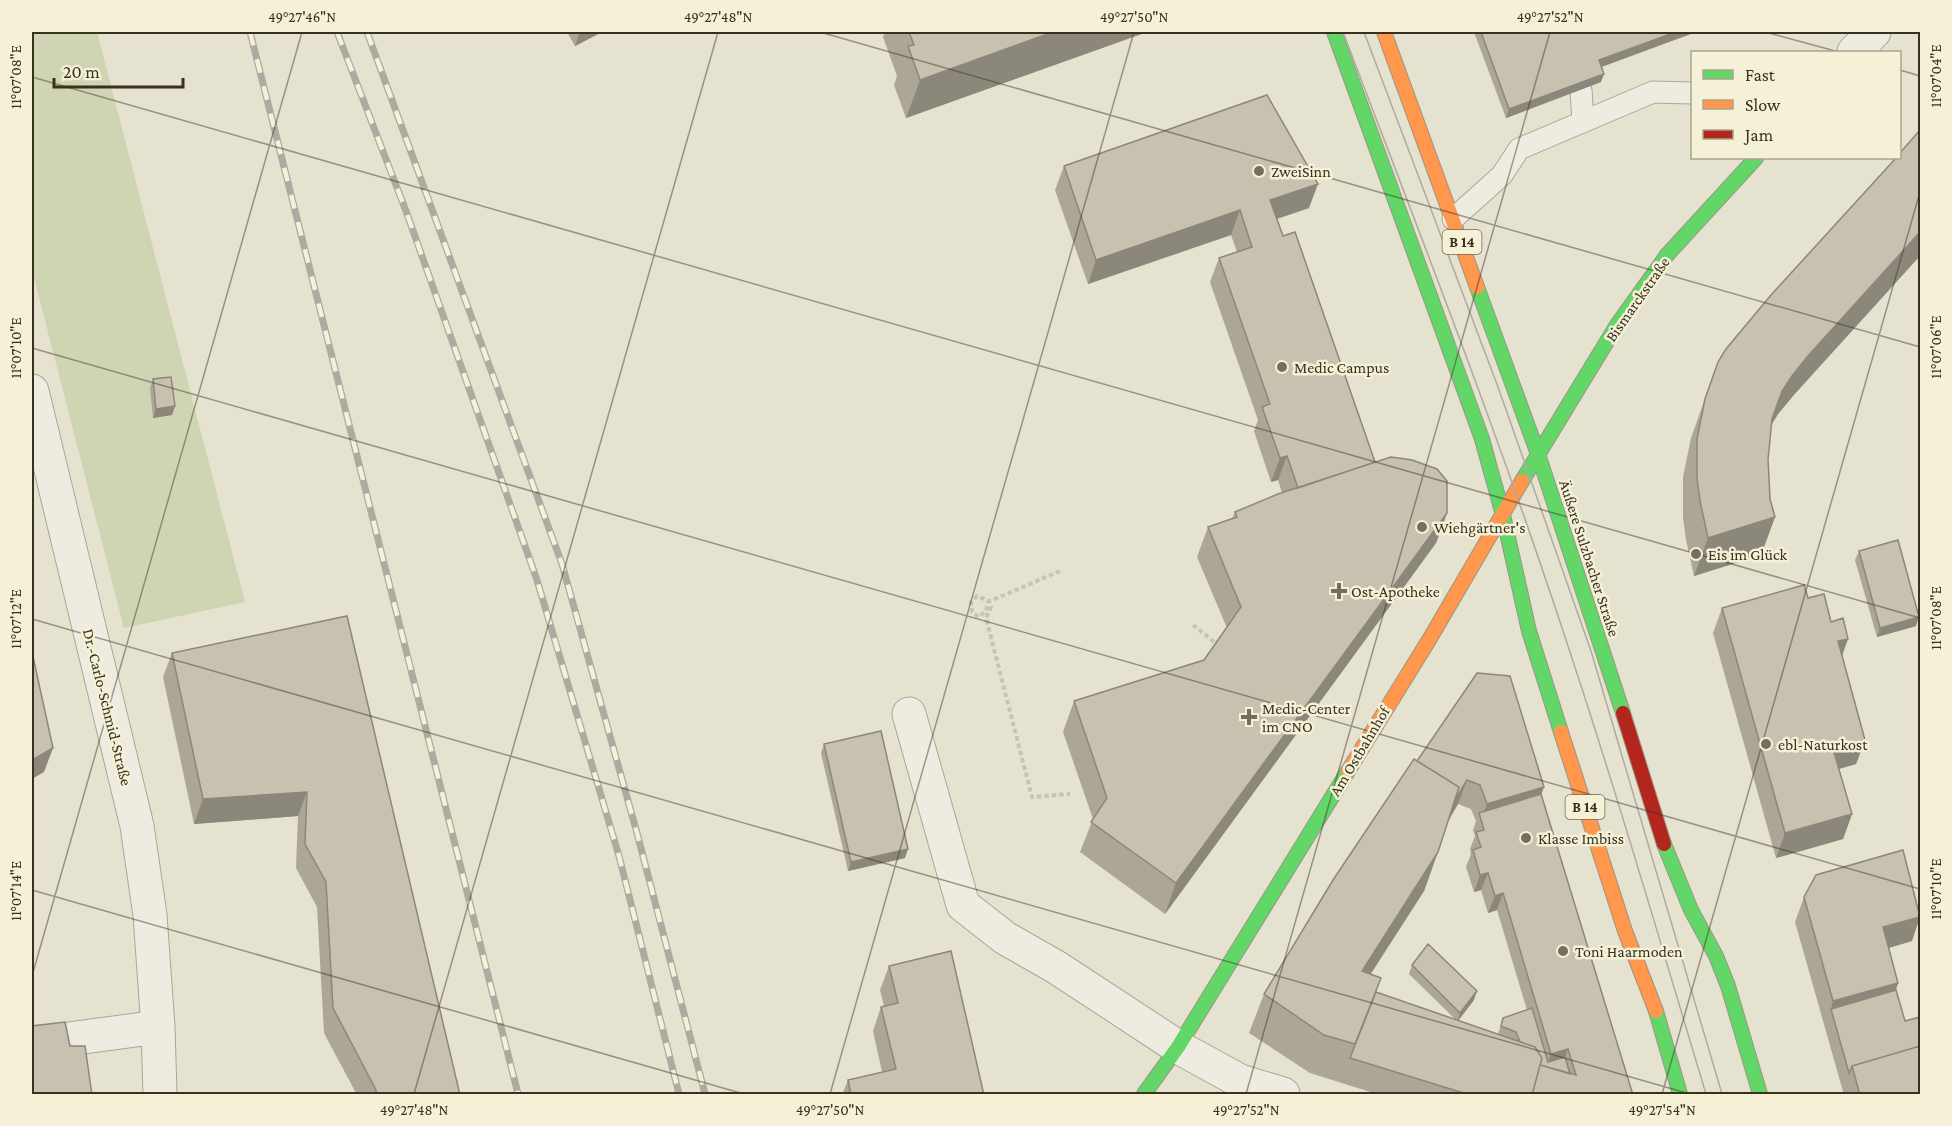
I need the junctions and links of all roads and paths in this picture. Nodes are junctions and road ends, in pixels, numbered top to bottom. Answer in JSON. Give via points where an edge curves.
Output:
{"nodes":[{"id":1,"x":1334,"y":32,"type":"edge"},
{"id":2,"x":1384,"y":32,"type":"edge"},
{"id":3,"x":1874,"y":32,"type":"edge"},
{"id":4,"x":1855,"y":51,"type":"edge"},
{"id":5,"x":1581,"y":90,"type":"edge"},
{"id":6,"x":1691,"y":93,"type":"edge"},
{"id":7,"x":1582,"y":122,"type":"junction"},
{"id":8,"x":1755,"y":159,"type":"edge"},
{"id":9,"x":1453,"y":219,"type":"junction"},
{"id":10,"x":32,"y":391,"type":"edge"},
{"id":11,"x":1538,"y":454,"type":"junction"},
{"id":12,"x":1503,"y":515,"type":"junction"},
{"id":13,"x":1060,"y":571,"type":"dead end"},
{"id":14,"x":1193,"y":625,"type":"dead end"},
{"id":15,"x":1223,"y":649,"type":"edge"},
{"id":16,"x":909,"y":714,"type":"dead end"},
{"id":17,"x":1070,"y":794,"type":"dead end"},
{"id":18,"x":158,"y":1027,"type":"junction"},
{"id":19,"x":32,"y":1044,"type":"edge"},
{"id":20,"x":1178,"y":1047,"type":"junction"},
{"id":21,"x":160,"y":1095,"type":"edge"},
{"id":22,"x":1144,"y":1095,"type":"edge"},
{"id":23,"x":1283,"y":1095,"type":"edge"},
{"id":24,"x":1680,"y":1095,"type":"edge"},
{"id":25,"x":1760,"y":1095,"type":"edge"}],
"edges":[{"from":1,"to":12,"type":"main road","number":"B 14","via":[[1482,439]]},
{"from":2,"to":9,"type":"main road","name":"Äußere Sulzbacher Straße","number":"B 14"},
{"from":3,"to":4,"type":"street"},
{"from":5,"to":7,"type":"lane"},
{"from":6,"to":7,"type":"lane","via":[[1653,92]]},
{"from":7,"to":9,"type":"lane","via":[[1519,149],[1502,175]]},
{"from":8,"to":11,"type":"main road","name":"Bismarckstraße","via":[[1667,255],[1617,325]]},
{"from":9,"to":11,"type":"main road","name":"Äußere Sulzbacher Straße","number":"B 14"},
{"from":10,"to":18,"type":"street","name":"Dr.-Carlo-Schmid-Straße","via":[[137,826],[150,915]]},
{"from":11,"to":12,"type":"main road","name":"Am Ostbahnhof"},
{"from":11,"to":25,"type":"main road","name":"Äußere Sulzbacher Straße","number":"B 14","via":[[1668,857],[1728,986]]},
{"from":12,"to":20,"type":"main road","name":"Am Ostbahnhof"},
{"from":12,"to":24,"type":"main road","number":"B 14","via":[[1526,623]]},
{"from":13,"to":17,"type":"path","via":[[998,597],[988,602],[979,617],[972,612],[971,602],[976,596],[989,601],[991,607],[986,618],[1032,797]]},
{"from":14,"to":15,"type":"path"},
{"from":16,"to":20,"type":"street","via":[[963,905],[1005,938]]},
{"from":18,"to":19,"type":"street"},
{"from":18,"to":21,"type":"street","name":"Dr.-Carlo-Schmid-Straße"},
{"from":20,"to":22,"type":"main road","name":"Am Ostbahnhof"},
{"from":20,"to":23,"type":"street","via":[[1240,1080]]}]}
